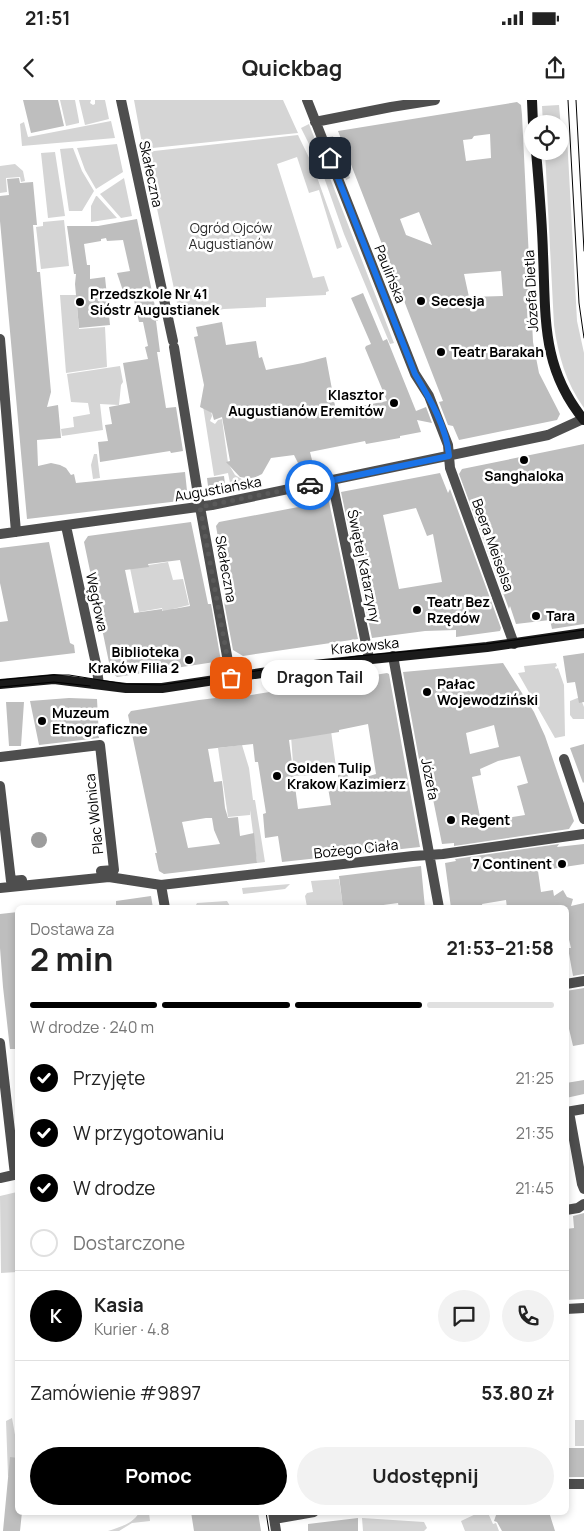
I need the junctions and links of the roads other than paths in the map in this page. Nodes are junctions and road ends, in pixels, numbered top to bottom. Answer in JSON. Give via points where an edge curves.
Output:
{"nodes":[{"id":1,"x":121,"y":100,"type":"edge"},
{"id":2,"x":307,"y":100,"type":"edge"},
{"id":3,"x":434,"y":100,"type":"edge"},
{"id":4,"x":532,"y":100,"type":"edge"},
{"id":5,"x":533,"y":115,"type":"edge"},
{"id":6,"x":315,"y":122,"type":"junction"},
{"id":7,"x":537,"y":160,"type":"edge"},
{"id":8,"x":0,"y":339,"type":"edge"},
{"id":9,"x":584,"y":420,"type":"edge"},
{"id":10,"x":449,"y":456,"type":"junction"},
{"id":11,"x":332,"y":480,"type":"junction"},
{"id":12,"x":200,"y":507,"type":"junction"},
{"id":13,"x":66,"y":526,"type":"junction"},
{"id":14,"x":16,"y":532,"type":"junction"},
{"id":15,"x":0,"y":534,"type":"edge"},
{"id":16,"x":584,"y":633,"type":"edge"},
{"id":17,"x":514,"y":644,"type":"junction"},
{"id":18,"x":393,"y":656,"type":"junction"},
{"id":19,"x":369,"y":658,"type":"junction"},
{"id":20,"x":231,"y":678,"type":"junction"},
{"id":21,"x":0,"y":684,"type":"edge"},
{"id":22,"x":99,"y":684,"type":"junction"},
{"id":23,"x":0,"y":757,"type":"edge"},
{"id":24,"x":564,"y":759,"type":"dead end"},
{"id":25,"x":0,"y":786,"type":"edge"},
{"id":26,"x":584,"y":819,"type":"edge"},
{"id":27,"x":584,"y":834,"type":"edge"},
{"id":28,"x":430,"y":855,"type":"junction"},
{"id":29,"x":161,"y":885,"type":"junction"},
{"id":30,"x":0,"y":888,"type":"edge"},
{"id":31,"x":164,"y":905,"type":"edge"},
{"id":32,"x":438,"y":905,"type":"edge"},
{"id":33,"x":584,"y":981,"type":"edge"},
{"id":34,"x":569,"y":984,"type":"edge"},
{"id":35,"x":0,"y":1043,"type":"edge"},
{"id":36,"x":584,"y":1108,"type":"edge"},
{"id":37,"x":569,"y":1112,"type":"edge"},
{"id":38,"x":569,"y":1117,"type":"edge"},
{"id":39,"x":15,"y":1166,"type":"edge"},
{"id":40,"x":15,"y":1174,"type":"edge"},
{"id":41,"x":0,"y":1178,"type":"edge"},
{"id":42,"x":584,"y":1188,"type":"edge"},
{"id":43,"x":584,"y":1204,"type":"edge"},
{"id":44,"x":569,"y":1210,"type":"edge"},
{"id":45,"x":584,"y":1308,"type":"edge"},
{"id":46,"x":569,"y":1309,"type":"edge"},
{"id":47,"x":569,"y":1484,"type":"edge"},
{"id":48,"x":584,"y":1484,"type":"edge"},
{"id":49,"x":273,"y":1516,"type":"edge"},
{"id":50,"x":276,"y":1531,"type":"edge"}],
"edges":[{"from":1,"to":12,"type":"street","name":"Skałeczna","via":[[173,344]]},
{"from":2,"to":6,"type":"street","name":"Paulińska"},
{"from":3,"to":6,"type":"street"},
{"from":4,"to":5,"type":"street"},
{"from":6,"to":10,"type":"street","name":"Paulińska","via":[[415,374],[429,396],[448,445]]},
{"from":7,"to":9,"type":"street","name":"Józefa Dietla","via":[[548,346],[563,390]]},
{"from":8,"to":14,"type":"street"},
{"from":9,"to":10,"type":"street","name":"Augustiańska","via":[[548,435]]},
{"from":10,"to":11,"type":"street","name":"Augustiańska"},
{"from":10,"to":17,"type":"street","name":"Beera Meiselsa","via":[[450,468]]},
{"from":11,"to":12,"type":"street","name":"Augustiańska"},
{"from":11,"to":19,"type":"street","name":"Świętej Katarzyny"},
{"from":12,"to":13,"type":"street","name":"Augustiańska"},
{"from":12,"to":20,"type":"street","name":"Skałeczna"},
{"from":13,"to":14,"type":"street","name":"Augustiańska"},
{"from":13,"to":22,"type":"street","name":"Węgłowa"},
{"from":14,"to":15,"type":"street","name":"Augustiańska"},
{"from":16,"to":17,"type":"street","name":"Krakowska"},
{"from":17,"to":18,"type":"street","name":"Krakowska"},
{"from":18,"to":19,"type":"street","name":"Krakowska"},
{"from":18,"to":28,"type":"street","name":"Józefa"},
{"from":19,"to":20,"type":"street","name":"Krakowska"},
{"from":20,"to":22,"type":"street","name":"Krakowska","via":[[162,688]]},
{"from":21,"to":22,"type":"street","name":"Krakowska","via":[[47,679]]},
{"from":23,"to":25,"type":"street","name":"Plac Wolnica","via":[[100,746],[114,870],[11,881]]},
{"from":24,"to":26,"type":"street"},
{"from":27,"to":28,"type":"street","name":"Bożego Ciała"},
{"from":28,"to":29,"type":"street","name":"Bożego Ciała"},
{"from":28,"to":32,"type":"street","name":"Józefa"},
{"from":29,"to":30,"type":"street","name":"Bożego Ciała","via":[[109,877]]},
{"from":29,"to":31,"type":"street"},
{"from":33,"to":34,"type":"street"},
{"from":35,"to":39,"type":"street"},
{"from":36,"to":37,"type":"street"},
{"from":38,"to":42,"type":"street"},
{"from":40,"to":41,"type":"street"},
{"from":43,"to":44,"type":"street"},
{"from":45,"to":46,"type":"street"},
{"from":47,"to":48,"type":"street"},
{"from":49,"to":50,"type":"street"}]}
